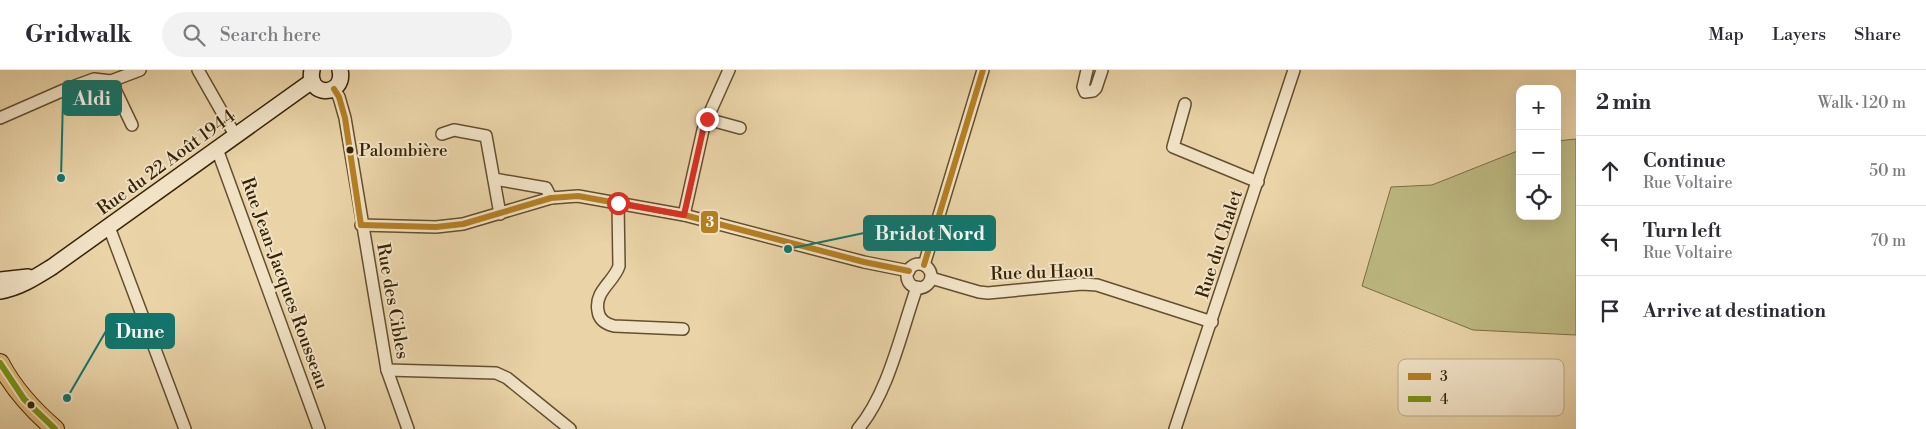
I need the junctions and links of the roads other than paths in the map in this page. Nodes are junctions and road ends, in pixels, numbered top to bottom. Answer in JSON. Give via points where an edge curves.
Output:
{"nodes":[{"id":1,"x":140,"y":70,"type":"edge"},
{"id":2,"x":198,"y":70,"type":"edge"},
{"id":3,"x":340,"y":70,"type":"edge"},
{"id":4,"x":729,"y":70,"type":"edge"},
{"id":5,"x":983,"y":70,"type":"edge"},
{"id":6,"x":1087,"y":70,"type":"edge"},
{"id":7,"x":1102,"y":70,"type":"edge"},
{"id":8,"x":1294,"y":70,"type":"edge"},
{"id":9,"x":312,"y":76,"type":"edge"},
{"id":10,"x":111,"y":81,"type":"junction"},
{"id":11,"x":334,"y":89,"type":"junction"},
{"id":12,"x":1185,"y":104,"type":"dead end"},
{"id":13,"x":0,"y":118,"type":"edge"},
{"id":14,"x":707,"y":119,"type":"junction"},
{"id":15,"x":132,"y":125,"type":"dead end"},
{"id":16,"x":740,"y":128,"type":"dead end"},
{"id":17,"x":442,"y":134,"type":"dead end"},
{"id":18,"x":235,"y":135,"type":"junction"},
{"id":19,"x":217,"y":150,"type":"junction"},
{"id":20,"x":494,"y":179,"type":"junction"},
{"id":21,"x":1258,"y":182,"type":"junction"},
{"id":22,"x":551,"y":198,"type":"junction"},
{"id":23,"x":618,"y":203,"type":"junction"},
{"id":24,"x":500,"y":214,"type":"junction"},
{"id":25,"x":684,"y":215,"type":"junction"},
{"id":26,"x":362,"y":224,"type":"junction"},
{"id":27,"x":109,"y":227,"type":"junction"},
{"id":28,"x":924,"y":265,"type":"junction"},
{"id":29,"x":908,"y":271,"type":"junction"},
{"id":30,"x":42,"y":273,"type":"junction"},
{"id":31,"x":931,"y":278,"type":"junction"},
{"id":32,"x":0,"y":280,"type":"edge"},
{"id":33,"x":917,"y":287,"type":"junction"},
{"id":34,"x":0,"y":291,"type":"edge"},
{"id":35,"x":1212,"y":322,"type":"junction"},
{"id":36,"x":683,"y":329,"type":"dead end"},
{"id":37,"x":0,"y":363,"type":"edge"},
{"id":38,"x":387,"y":370,"type":"junction"},
{"id":39,"x":55,"y":429,"type":"edge"},
{"id":40,"x":185,"y":429,"type":"edge"},
{"id":41,"x":319,"y":429,"type":"edge"},
{"id":42,"x":408,"y":429,"type":"edge"},
{"id":43,"x":570,"y":429,"type":"edge"},
{"id":44,"x":858,"y":429,"type":"edge"},
{"id":45,"x":1175,"y":429,"type":"edge"}],
"edges":[{"from":1,"to":10,"type":"street"},
{"from":2,"to":18,"type":"street"},
{"from":3,"to":11,"type":"street","via":[[341,79]]},
{"from":4,"to":14,"type":"street"},
{"from":5,"to":28,"type":"street"},
{"from":6,"to":7,"type":"street","via":[[1083,87],[1089,93],[1096,88]]},
{"from":8,"to":21,"type":"street","name":"Rue du Chalet"},
{"from":9,"to":11,"type":"street","via":[[314,86],[323,91]]},
{"from":9,"to":18,"type":"street","name":"Rue du 22 Août 1944"},
{"from":10,"to":13,"type":"street","via":[[94,79]]},
{"from":10,"to":15,"type":"street"},
{"from":11,"to":26,"type":"street","name":"Rue des Cibles","via":[[345,118]]},
{"from":12,"to":21,"type":"street","via":[[1173,147]]},
{"from":14,"to":16,"type":"street"},
{"from":14,"to":25,"type":"street"},
{"from":17,"to":20,"type":"street","via":[[454,130],[486,136]]},
{"from":18,"to":19,"type":"street","name":"Rue du 22 Août 1944"},
{"from":19,"to":27,"type":"street","name":"Rue du 22 Août 1944"},
{"from":19,"to":41,"type":"street","name":"Rue Jean-Jacques Rousseau"},
{"from":20,"to":22,"type":"street","via":[[546,188]]},
{"from":20,"to":24,"type":"street"},
{"from":21,"to":35,"type":"street","name":"Rue du Chalet"},
{"from":22,"to":23,"type":"street","via":[[578,196]]},
{"from":22,"to":24,"type":"street"},
{"from":23,"to":25,"type":"street"},
{"from":23,"to":36,"type":"street","via":[[620,266],[599,295],[598,314],[607,324],[614,326]]},
{"from":24,"to":26,"type":"street","via":[[436,227]]},
{"from":25,"to":29,"type":"street"},
{"from":26,"to":38,"type":"street","name":"Rue des Cibles"},
{"from":27,"to":30,"type":"street","name":"Rue du 22 Août 1944"},
{"from":27,"to":40,"type":"street"},
{"from":28,"to":29,"type":"street","via":[[915,265]]},
{"from":28,"to":31,"type":"street","via":[[930,270]]},
{"from":29,"to":33,"type":"street","via":[[909,281]]},
{"from":30,"to":32,"type":"street","name":"Rue du 22 Août 1944"},
{"from":30,"to":34,"type":"street","name":"Rue du 22 Août 1944","via":[[11,290]]},
{"from":31,"to":33,"type":"street","via":[[926,285]]},
{"from":31,"to":35,"type":"street","name":"Rue du Haou","via":[[988,293],[1097,285]]},
{"from":33,"to":44,"type":"street","via":[[886,378],[868,418]]},
{"from":35,"to":45,"type":"street","name":"Rue du Chalet"},
{"from":37,"to":39,"type":"main road","via":[[14,385]]},
{"from":38,"to":42,"type":"street","name":"Rue des Cibles"},
{"from":38,"to":43,"type":"street","via":[[496,373],[507,378]]}]}
